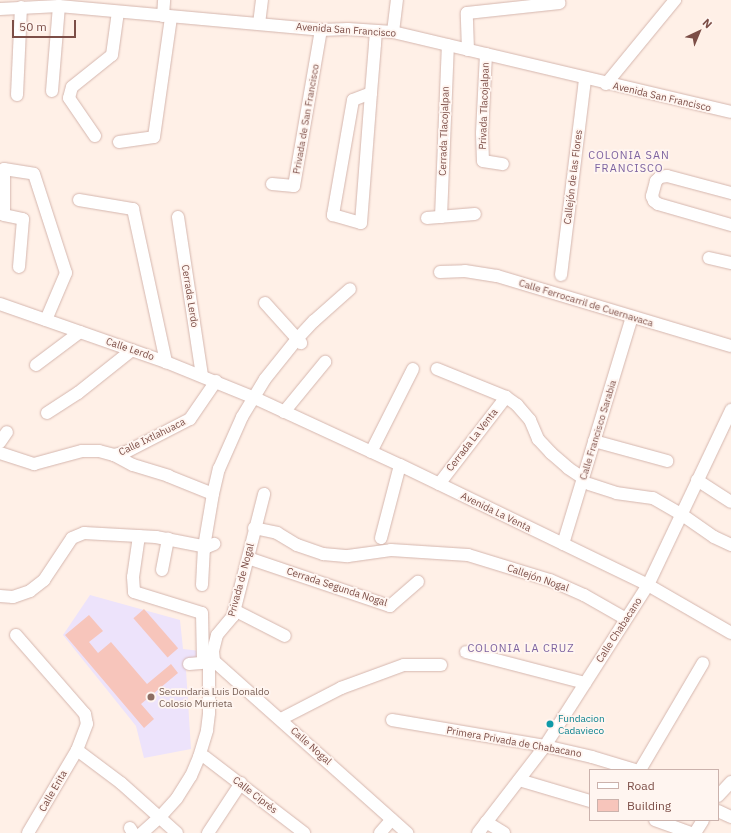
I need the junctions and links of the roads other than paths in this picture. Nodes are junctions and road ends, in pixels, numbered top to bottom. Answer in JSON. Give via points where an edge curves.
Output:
{"nodes":[{"id":1,"x":262,"y":0,"type":"edge"},
{"id":2,"x":397,"y":0,"type":"edge"},
{"id":3,"x":675,"y":0,"type":"edge"},
{"id":4,"x":558,"y":3,"type":"dead end"},
{"id":5,"x":59,"y":6,"type":"junction"},
{"id":6,"x":21,"y":7,"type":"junction"},
{"id":7,"x":0,"y":8,"type":"edge"},
{"id":8,"x":166,"y":9,"type":"edge"},
{"id":9,"x":118,"y":12,"type":"junction"},
{"id":10,"x":259,"y":24,"type":"junction"},
{"id":11,"x":321,"y":30,"type":"junction"},
{"id":12,"x":376,"y":31,"type":"junction"},
{"id":13,"x":393,"y":32,"type":"junction"},
{"id":14,"x":448,"y":45,"type":"junction"},
{"id":15,"x":468,"y":50,"type":"junction"},
{"id":16,"x":486,"y":54,"type":"junction"},
{"id":17,"x":585,"y":79,"type":"junction"},
{"id":18,"x":606,"y":84,"type":"junction"},
{"id":19,"x":52,"y":91,"type":"dead end"},
{"id":20,"x":371,"y":93,"type":"junction"},
{"id":21,"x":17,"y":95,"type":"dead end"},
{"id":22,"x":731,"y":112,"type":"edge"},
{"id":23,"x":95,"y":136,"type":"dead end"},
{"id":24,"x":119,"y":142,"type":"dead end"},
{"id":25,"x":503,"y":164,"type":"dead end"},
{"id":26,"x":272,"y":184,"type":"dead end"},
{"id":27,"x":731,"y":193,"type":"edge"},
{"id":28,"x":79,"y":200,"type":"dead end"},
{"id":29,"x":475,"y":214,"type":"dead end"},
{"id":30,"x":178,"y":217,"type":"dead end"},
{"id":31,"x":441,"y":217,"type":"junction"},
{"id":32,"x":427,"y":218,"type":"dead end"},
{"id":33,"x":731,"y":225,"type":"edge"},
{"id":34,"x":709,"y":258,"type":"dead end"},
{"id":35,"x":731,"y":263,"type":"edge"},
{"id":36,"x":19,"y":268,"type":"dead end"},
{"id":37,"x":440,"y":272,"type":"dead end"},
{"id":38,"x":561,"y":275,"type":"dead end"},
{"id":39,"x":350,"y":290,"type":"dead end"},
{"id":40,"x":265,"y":303,"type":"dead end"},
{"id":41,"x":0,"y":304,"type":"edge"},
{"id":42,"x":632,"y":317,"type":"junction"},
{"id":43,"x":46,"y":320,"type":"junction"},
{"id":44,"x":80,"y":332,"type":"junction"},
{"id":45,"x":299,"y":341,"type":"junction"},
{"id":46,"x":731,"y":346,"type":"edge"},
{"id":47,"x":132,"y":350,"type":"junction"},
{"id":48,"x":166,"y":362,"type":"junction"},
{"id":49,"x":325,"y":362,"type":"dead end"},
{"id":50,"x":36,"y":365,"type":"dead end"},
{"id":51,"x":413,"y":369,"type":"dead end"},
{"id":52,"x":437,"y":369,"type":"dead end"},
{"id":53,"x":202,"y":376,"type":"junction"},
{"id":54,"x":216,"y":381,"type":"junction"},
{"id":55,"x":506,"y":397,"type":"junction"},
{"id":56,"x":256,"y":398,"type":"junction"},
{"id":57,"x":731,"y":410,"type":"edge"},
{"id":58,"x":284,"y":412,"type":"junction"},
{"id":59,"x":47,"y":413,"type":"dead end"},
{"id":60,"x":7,"y":432,"type":"dead end"},
{"id":61,"x":594,"y":441,"type":"junction"},
{"id":62,"x":0,"y":442,"type":"edge"},
{"id":63,"x":371,"y":452,"type":"junction"},
{"id":64,"x":0,"y":453,"type":"edge"},
{"id":65,"x":114,"y":455,"type":"junction"},
{"id":66,"x":667,"y":461,"type":"dead end"},
{"id":67,"x":400,"y":465,"type":"junction"},
{"id":68,"x":697,"y":480,"type":"junction"},
{"id":69,"x":586,"y":481,"type":"junction"},
{"id":70,"x":439,"y":484,"type":"junction"},
{"id":71,"x":212,"y":494,"type":"junction"},
{"id":72,"x":264,"y":494,"type":"dead end"},
{"id":73,"x":731,"y":502,"type":"edge"},
{"id":74,"x":681,"y":514,"type":"junction"},
{"id":75,"x":254,"y":528,"type":"junction"},
{"id":76,"x":139,"y":536,"type":"junction"},
{"id":77,"x":381,"y":538,"type":"dead end"},
{"id":78,"x":168,"y":539,"type":"junction"},
{"id":79,"x":563,"y":544,"type":"junction"},
{"id":80,"x":209,"y":545,"type":"junction"},
{"id":81,"x":731,"y":545,"type":"edge"},
{"id":82,"x":248,"y":558,"type":"junction"},
{"id":83,"x":162,"y":570,"type":"dead end"},
{"id":84,"x":418,"y":582,"type":"dead end"},
{"id":85,"x":648,"y":585,"type":"junction"},
{"id":86,"x":202,"y":586,"type":"dead end"},
{"id":87,"x":0,"y":596,"type":"edge"},
{"id":88,"x":234,"y":610,"type":"junction"},
{"id":89,"x":626,"y":619,"type":"junction"},
{"id":90,"x":731,"y":633,"type":"edge"},
{"id":91,"x":16,"y":635,"type":"dead end"},
{"id":92,"x":285,"y":636,"type":"dead end"},
{"id":93,"x":466,"y":652,"type":"dead end"},
{"id":94,"x":208,"y":662,"type":"junction"},
{"id":95,"x":703,"y":663,"type":"dead end"},
{"id":96,"x":189,"y":664,"type":"dead end"},
{"id":97,"x":441,"y":665,"type":"dead end"},
{"id":98,"x":585,"y":683,"type":"junction"},
{"id":99,"x":281,"y":720,"type":"junction"},
{"id":100,"x":392,"y":720,"type":"dead end"},
{"id":101,"x":545,"y":746,"type":"junction"},
{"id":102,"x":77,"y":750,"type":"junction"},
{"id":103,"x":205,"y":757,"type":"dead end"},
{"id":104,"x":632,"y":769,"type":"edge"},
{"id":105,"x":641,"y":769,"type":"edge"},
{"id":106,"x":519,"y":780,"type":"junction"},
{"id":107,"x":731,"y":782,"type":"edge"},
{"id":108,"x":240,"y":783,"type":"junction"},
{"id":109,"x":719,"y":795,"type":"edge"},
{"id":110,"x":589,"y":801,"type":"edge"},
{"id":111,"x":719,"y":811,"type":"edge"},
{"id":112,"x":731,"y":817,"type":"edge"},
{"id":113,"x":160,"y":818,"type":"junction"},
{"id":114,"x":392,"y":819,"type":"junction"},
{"id":115,"x":658,"y":821,"type":"edge"},
{"id":116,"x":702,"y":821,"type":"edge"},
{"id":117,"x":486,"y":822,"type":"junction"},
{"id":118,"x":28,"y":833,"type":"edge"},
{"id":119,"x":142,"y":833,"type":"edge"},
{"id":120,"x":177,"y":833,"type":"edge"},
{"id":121,"x":208,"y":833,"type":"edge"},
{"id":122,"x":302,"y":833,"type":"edge"},
{"id":123,"x":380,"y":833,"type":"edge"},
{"id":124,"x":407,"y":833,"type":"edge"},
{"id":125,"x":478,"y":833,"type":"edge"},
{"id":126,"x":504,"y":833,"type":"edge"},
{"id":127,"x":690,"y":833,"type":"edge"},
{"id":128,"x":695,"y":833,"type":"edge"}],
"edges":[{"from":1,"to":10,"type":"street"},
{"from":2,"to":13,"type":"street"},
{"from":3,"to":18,"type":"street"},
{"from":4,"to":15,"type":"street","via":[[467,14]]},
{"from":5,"to":6,"type":"street","name":"Avenida San Francisco"},
{"from":5,"to":9,"type":"street","name":"Avenida San Francisco"},
{"from":5,"to":19,"type":"street"},
{"from":6,"to":7,"type":"street","name":"Avenida San Francisco"},
{"from":6,"to":21,"type":"street"},
{"from":8,"to":9,"type":"street","name":"Avenida San Francisco"},
{"from":8,"to":10,"type":"street","name":"Avenida San Francisco"},
{"from":8,"to":24,"type":"street","via":[[154,137]]},
{"from":9,"to":23,"type":"street","via":[[112,55],[72,87],[69,98]]},
{"from":10,"to":11,"type":"street","name":"Avenida San Francisco"},
{"from":11,"to":12,"type":"street","name":"Avenida San Francisco"},
{"from":11,"to":26,"type":"street","name":"Privada de San Francisco","via":[[294,186]]},
{"from":12,"to":13,"type":"street","name":"Avenida San Francisco"},
{"from":12,"to":20,"type":"street"},
{"from":13,"to":14,"type":"street","name":"Avenida San Francisco"},
{"from":14,"to":15,"type":"street","name":"Avenida San Francisco"},
{"from":14,"to":31,"type":"street","name":"Cerrada Tlacojalpan"},
{"from":15,"to":16,"type":"street","name":"Avenida San Francisco"},
{"from":16,"to":17,"type":"street","name":"Avenida San Francisco"},
{"from":16,"to":25,"type":"street","name":"Privada Tlacojalpan","via":[[483,161]]},
{"from":17,"to":18,"type":"street","name":"Avenida San Francisco"},
{"from":17,"to":38,"type":"street","name":"Callejón de las Flores"},
{"from":18,"to":22,"type":"street","name":"Avenida San Francisco"},
{"from":20,"to":20,"type":"street","via":[[363,192],[361,223],[333,215],[353,100]]},
{"from":27,"to":33,"type":"street","via":[[667,176],[656,181],[652,196],[658,204]]},
{"from":28,"to":48,"type":"street","via":[[133,209]]},
{"from":29,"to":31,"type":"street"},
{"from":30,"to":53,"type":"street","name":"Cerrada Lerdo"},
{"from":31,"to":32,"type":"street"},
{"from":34,"to":35,"type":"street"},
{"from":36,"to":43,"type":"street","via":[[23,219],[4,215],[4,169],[34,174],[66,274]]},
{"from":37,"to":42,"type":"street","name":"Calle Ferrocarril de Cuernavaca","via":[[497,276]]},
{"from":39,"to":45,"type":"street","via":[[314,321]]},
{"from":40,"to":45,"type":"street"},
{"from":41,"to":43,"type":"street","name":"Calle Lerdo"},
{"from":42,"to":46,"type":"street","name":"Calle Ferrocarril de Cuernavaca"},
{"from":42,"to":61,"type":"street","name":"Calle Francisco Sarabia"},
{"from":43,"to":44,"type":"street","name":"Calle Lerdo"},
{"from":44,"to":47,"type":"street","name":"Calle Lerdo"},
{"from":44,"to":50,"type":"street"},
{"from":45,"to":56,"type":"street","via":[[266,379]]},
{"from":47,"to":48,"type":"street","name":"Calle Lerdo"},
{"from":47,"to":59,"type":"street","via":[[78,393]]},
{"from":48,"to":53,"type":"street","name":"Calle Lerdo"},
{"from":49,"to":58,"type":"street"},
{"from":51,"to":63,"type":"street"},
{"from":52,"to":55,"type":"street"},
{"from":53,"to":54,"type":"street","name":"Calle Lerdo"},
{"from":54,"to":56,"type":"street","name":"Calle Lerdo"},
{"from":54,"to":65,"type":"street","name":"Calle Ixtlahuaca","via":[[190,419],[126,452]]},
{"from":55,"to":69,"type":"street","via":[[530,420],[538,439],[550,453]]},
{"from":55,"to":70,"type":"street","name":"Cerrada La Venta"},
{"from":56,"to":58,"type":"street","name":"Avenida La Venta"},
{"from":56,"to":71,"type":"street","via":[[242,417],[219,469]]},
{"from":57,"to":68,"type":"street","name":"Calle Chabacano"},
{"from":58,"to":63,"type":"street","name":"Avenida La Venta"},
{"from":60,"to":62,"type":"street"},
{"from":61,"to":66,"type":"street"},
{"from":61,"to":69,"type":"street","name":"Calle Francisco Sarabia"},
{"from":63,"to":67,"type":"street","name":"Avenida La Venta"},
{"from":64,"to":65,"type":"street","name":"Calle Ixtlahuaca","via":[[34,464],[82,451]]},
{"from":65,"to":71,"type":"street","via":[[133,465]]},
{"from":67,"to":70,"type":"street","name":"Avenida La Venta"},
{"from":67,"to":77,"type":"street"},
{"from":68,"to":73,"type":"street"},
{"from":68,"to":74,"type":"street","name":"Calle Chabacano"},
{"from":69,"to":74,"type":"street","via":[[616,493],[653,498]]},
{"from":69,"to":79,"type":"street","name":"Calle Francisco Sarabia"},
{"from":70,"to":79,"type":"street","name":"Avenida La Venta"},
{"from":71,"to":80,"type":"street"},
{"from":72,"to":75,"type":"street","name":"Privada de Nogal"},
{"from":74,"to":81,"type":"street","via":[[714,537]]},
{"from":74,"to":85,"type":"street","name":"Calle Chabacano"},
{"from":75,"to":82,"type":"street","name":"Privada de Nogal"},
{"from":75,"to":89,"type":"street","name":"Callejón Nogal","via":[[277,533],[297,545],[324,554],[348,556],[391,550],[468,555],[550,580],[584,595]]},
{"from":76,"to":78,"type":"street"},
{"from":76,"to":87,"type":"street","via":[[84,533],[72,538],[44,580],[30,591],[13,597]]},
{"from":76,"to":94,"type":"street","via":[[133,577],[134,592],[202,613]]},
{"from":78,"to":80,"type":"street"},
{"from":78,"to":83,"type":"street"},
{"from":79,"to":85,"type":"street","name":"Avenida La Venta"},
{"from":80,"to":86,"type":"street"},
{"from":82,"to":84,"type":"street","name":"Cerrada Segunda Nogal","via":[[390,606]]},
{"from":82,"to":88,"type":"street","name":"Privada de Nogal"},
{"from":85,"to":89,"type":"street","name":"Calle Chabacano"},
{"from":85,"to":90,"type":"street","name":"Avenida La Venta"},
{"from":88,"to":92,"type":"street"},
{"from":88,"to":94,"type":"street","name":"Privada de Nogal","via":[[232,619],[217,635]]},
{"from":89,"to":98,"type":"street","name":"Calle Chabacano"},
{"from":91,"to":102,"type":"street","name":"Calle Erita","via":[[85,714],[87,724]]},
{"from":93,"to":98,"type":"street"},
{"from":94,"to":96,"type":"street"},
{"from":94,"to":99,"type":"street","name":"Calle Nogal"},
{"from":94,"to":113,"type":"street","via":[[209,713],[203,746],[184,788]]},
{"from":95,"to":105,"type":"street"},
{"from":97,"to":99,"type":"street","via":[[404,664],[341,688]]},
{"from":98,"to":101,"type":"street","name":"Calle Chabacano"},
{"from":99,"to":114,"type":"street","name":"Calle Nogal"},
{"from":100,"to":101,"type":"street","name":"Primera Privada de Chabacano"},
{"from":101,"to":104,"type":"street","name":"Primera Privada de Chabacano"},
{"from":101,"to":106,"type":"street","name":"Calle Chabacano"},
{"from":102,"to":113,"type":"street"},
{"from":102,"to":118,"type":"street","name":"Calle Erita"},
{"from":103,"to":108,"type":"street","name":"Calle Ciprés"},
{"from":106,"to":110,"type":"street"},
{"from":106,"to":117,"type":"street","name":"Calle Chabacano"},
{"from":107,"to":109,"type":"street"},
{"from":108,"to":121,"type":"street"},
{"from":108,"to":122,"type":"street","name":"Calle Ciprés"},
{"from":111,"to":112,"type":"street"},
{"from":113,"to":119,"type":"street"},
{"from":113,"to":120,"type":"street"},
{"from":114,"to":123,"type":"street"},
{"from":114,"to":124,"type":"street","name":"Calle Nogal"},
{"from":115,"to":127,"type":"street"},
{"from":116,"to":128,"type":"street"},
{"from":117,"to":125,"type":"street","name":"Calle Chabacano"},
{"from":117,"to":126,"type":"street"}]}
